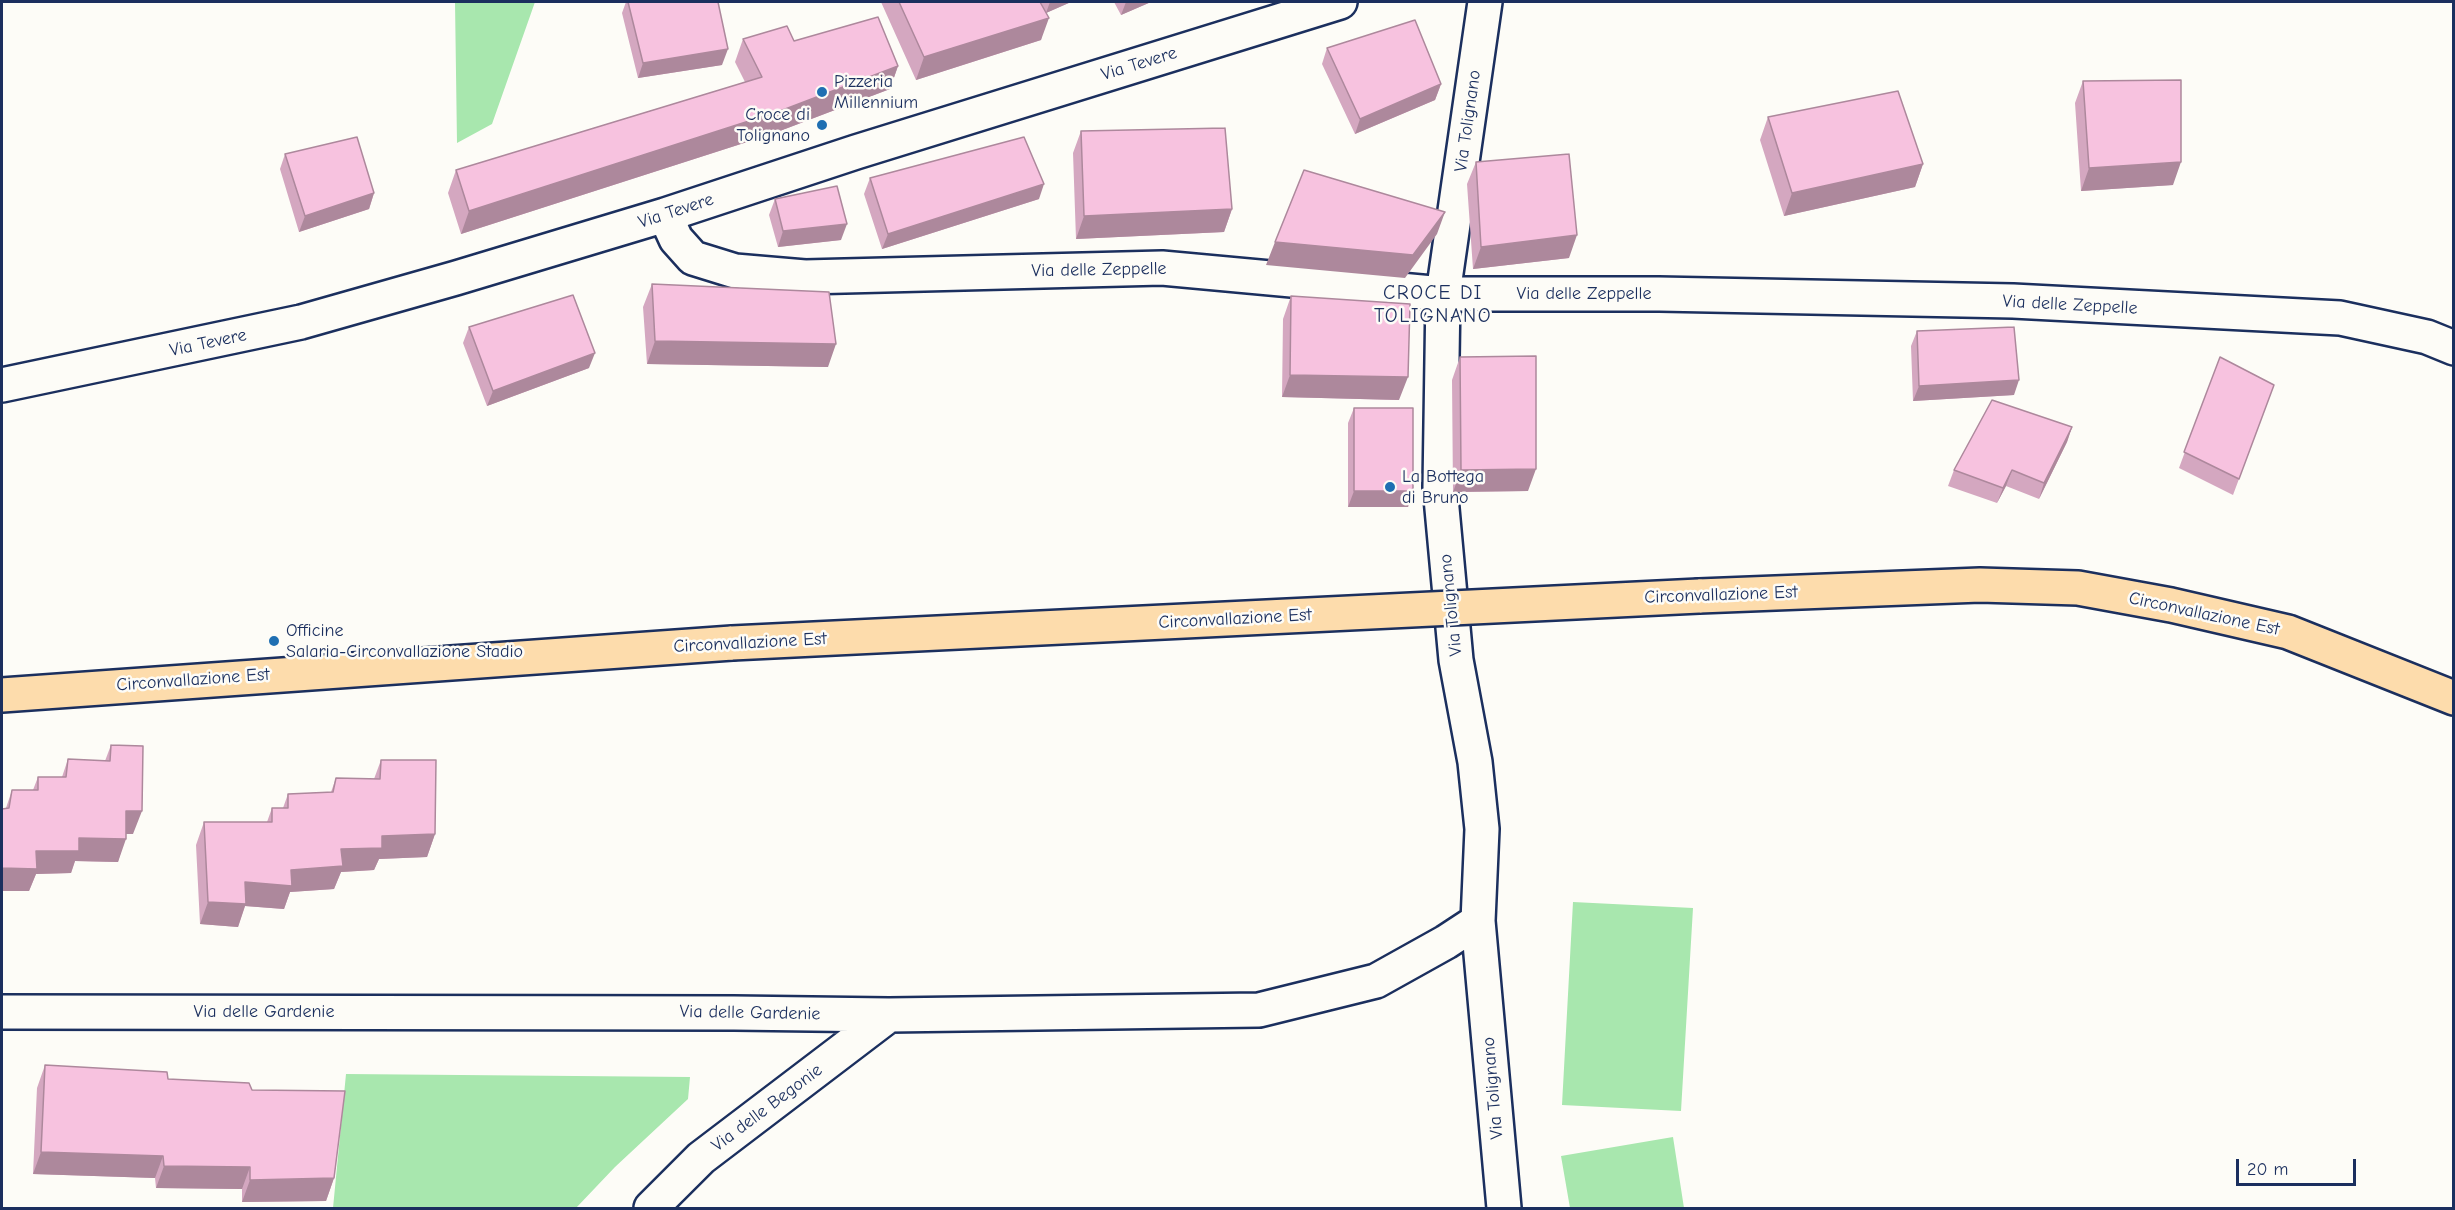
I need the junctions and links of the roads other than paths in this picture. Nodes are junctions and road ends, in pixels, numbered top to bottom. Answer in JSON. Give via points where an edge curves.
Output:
{"nodes":[{"id":1,"x":1340,"y":2,"type":"edge"},
{"id":2,"x":1485,"y":2,"type":"edge"},
{"id":3,"x":665,"y":215,"type":"junction"},
{"id":4,"x":1443,"y":294,"type":"junction"},
{"id":5,"x":2454,"y":348,"type":"edge"},
{"id":6,"x":2,"y":385,"type":"edge"},
{"id":7,"x":2,"y":695,"type":"edge"},
{"id":8,"x":2454,"y":698,"type":"edge"},
{"id":9,"x":1478,"y":921,"type":"junction"},
{"id":10,"x":2,"y":1012,"type":"edge"},
{"id":11,"x":889,"y":1015,"type":"junction"},
{"id":12,"x":651,"y":1209,"type":"edge"},
{"id":13,"x":1503,"y":1209,"type":"edge"}],
"edges":[{"from":1,"to":3,"type":"street","name":"Via Tevere"},
{"from":2,"to":4,"type":"street","name":"Via Tolignano"},
{"from":3,"to":4,"type":"street","name":"Via delle Zeppelle","via":[[676,239],[693,258],[735,271],[805,277],[1162,268]]},
{"from":3,"to":6,"type":"street","name":"Via Tevere","via":[[301,322]]},
{"from":4,"to":5,"type":"street","name":"Via delle Zeppelle","via":[[2025,302],[2340,318],[2427,337]]},
{"from":4,"to":9,"type":"street","name":"Via Tolignano","via":[[1440,487],[1456,660],[1475,762],[1482,829]]},
{"from":7,"to":8,"type":"main road","name":"Circonvallazione Est","bridge":true,"via":[[732,643],[1980,585],[2078,588],[2288,632]]},
{"from":9,"to":11,"type":"street","name":"Via delle Gardenie","via":[[1376,981],[1259,1010]]},
{"from":9,"to":13,"type":"street","name":"Via Tolignano"},
{"from":10,"to":11,"type":"street","name":"Via delle Gardenie"},
{"from":11,"to":12,"type":"street","name":"Via delle Begonie","via":[[701,1158]]}]}
